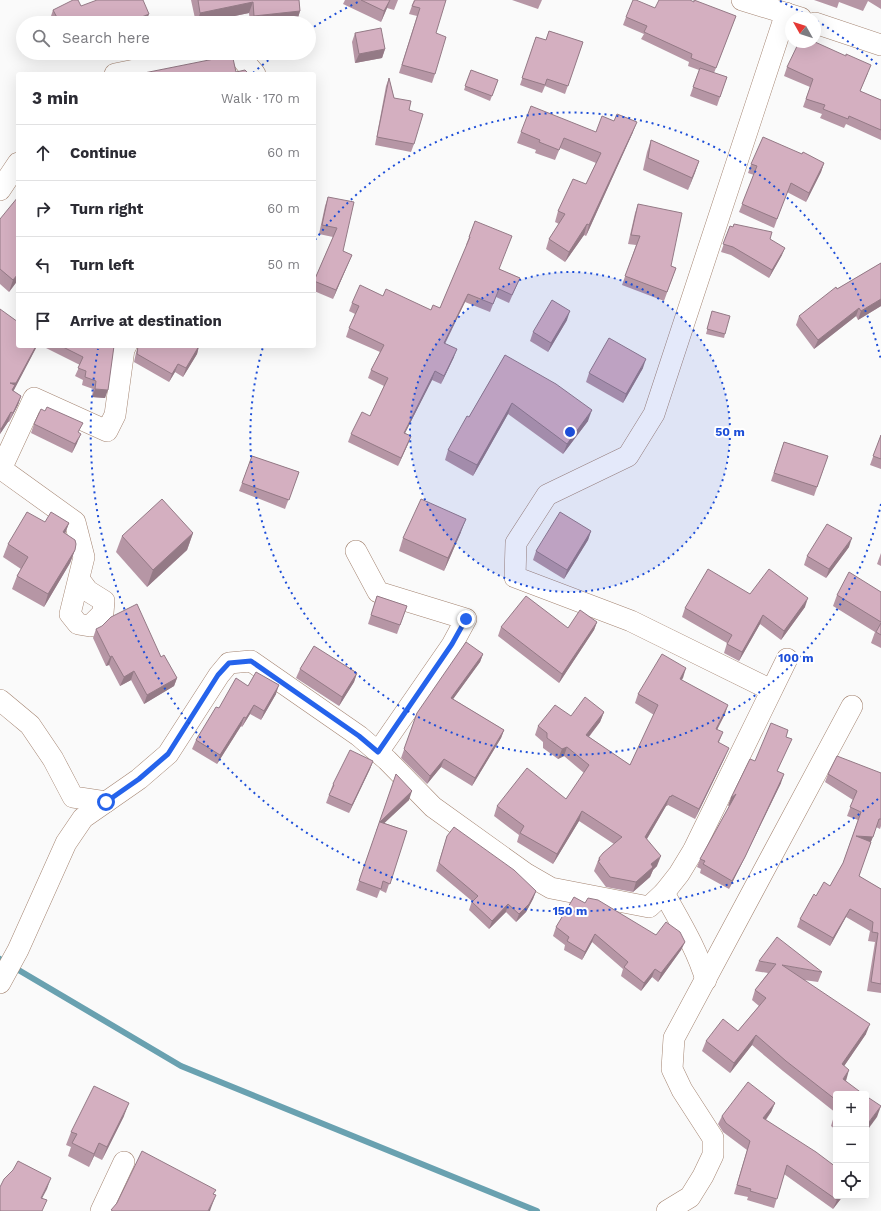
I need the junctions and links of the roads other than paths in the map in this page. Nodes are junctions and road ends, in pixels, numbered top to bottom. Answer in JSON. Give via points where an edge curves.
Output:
{"nodes":[{"id":1,"x":742,"y":0,"type":"edge"},
{"id":2,"x":785,"y":13,"type":"edge"},
{"id":3,"x":821,"y":25,"type":"edge"},
{"id":4,"x":785,"y":39,"type":"edge"},
{"id":5,"x":881,"y":46,"type":"edge"},
{"id":6,"x":184,"y":60,"type":"edge"},
{"id":7,"x":243,"y":60,"type":"edge"},
{"id":8,"x":125,"y":72,"type":"edge"},
{"id":9,"x":253,"y":72,"type":"edge"},
{"id":10,"x":16,"y":166,"type":"edge"},
{"id":11,"x":0,"y":190,"type":"edge"},
{"id":12,"x":125,"y":348,"type":"edge"},
{"id":13,"x":1,"y":469,"type":"edge"},
{"id":14,"x":356,"y":551,"type":"dead end"},
{"id":15,"x":78,"y":579,"type":"dead end"},
{"id":16,"x":787,"y":659,"type":"dead end"},
{"id":17,"x":771,"y":690,"type":"junction"},
{"id":18,"x":0,"y":700,"type":"edge"},
{"id":19,"x":852,"y":706,"type":"dead end"},
{"id":20,"x":378,"y":752,"type":"junction"},
{"id":21,"x":106,"y":802,"type":"junction"},
{"id":22,"x":664,"y":893,"type":"junction"},
{"id":23,"x":706,"y":980,"type":"junction"},
{"id":24,"x":0,"y":983,"type":"edge"},
{"id":25,"x":124,"y":1162,"type":"dead end"},
{"id":26,"x":101,"y":1211,"type":"edge"},
{"id":27,"x":667,"y":1211,"type":"edge"}],
"edges":[{"from":1,"to":2,"type":"street"},
{"from":3,"to":5,"type":"street"},
{"from":4,"to":17,"type":"street","via":[[654,414],[628,456],[547,495],[516,543],[515,577],[630,621]]},
{"from":6,"to":8,"type":"street"},
{"from":7,"to":9,"type":"street"},
{"from":10,"to":11,"type":"street"},
{"from":12,"to":13,"type":"street","via":[[115,415],[107,431],[34,398]]},
{"from":13,"to":15,"type":"street","via":[[75,522],[84,557]]},
{"from":14,"to":20,"type":"street","via":[[378,592],[466,619],[452,644]]},
{"from":16,"to":17,"type":"street"},
{"from":17,"to":22,"type":"street","via":[[693,851]]},
{"from":18,"to":21,"type":"street","via":[[30,725],[53,759],[73,797]]},
{"from":19,"to":23,"type":"street"},
{"from":20,"to":21,"type":"street","via":[[251,661],[229,663],[218,675],[168,754],[139,779]]},
{"from":20,"to":22,"type":"street","via":[[433,807],[525,873],[551,888],[649,907]]},
{"from":21,"to":24,"type":"street","via":[[83,818],[66,843],[18,950]]},
{"from":22,"to":23,"type":"street","via":[[694,948]]},
{"from":23,"to":27,"type":"street","via":[[674,1038],[672,1069],[682,1090],[714,1138],[713,1154],[690,1197]]},
{"from":25,"to":26,"type":"street"}]}
